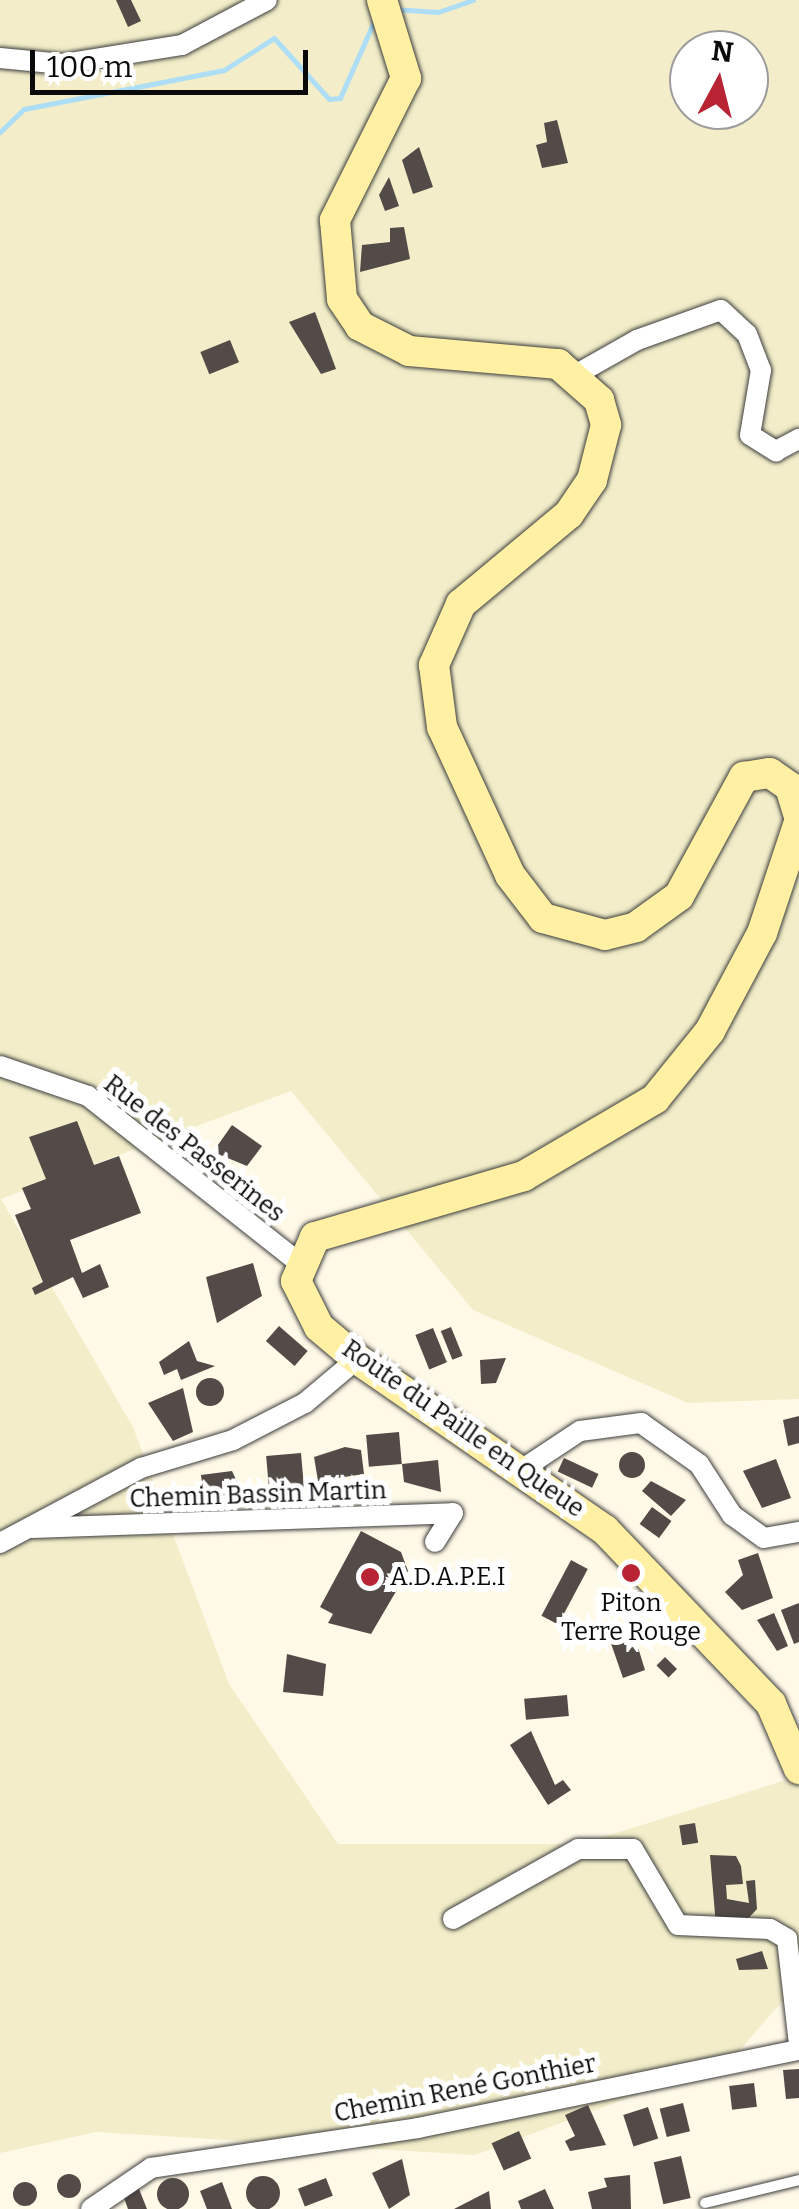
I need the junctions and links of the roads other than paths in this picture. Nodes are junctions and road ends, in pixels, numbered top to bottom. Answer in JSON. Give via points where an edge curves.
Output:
{"nodes":[{"id":1,"x":267,"y":0,"type":"edge"},
{"id":2,"x":388,"y":12,"type":"edge"},
{"id":3,"x":0,"y":58,"type":"edge"},
{"id":4,"x":577,"y":374,"type":"junction"},
{"id":5,"x":799,"y":439,"type":"edge"},
{"id":6,"x":799,"y":819,"type":"edge"},
{"id":7,"x":0,"y":1066,"type":"edge"},
{"id":8,"x":297,"y":1261,"type":"junction"},
{"id":9,"x":358,"y":1359,"type":"junction"},
{"id":10,"x":524,"y":1468,"type":"junction"},
{"id":11,"x":32,"y":1528,"type":"junction"},
{"id":12,"x":799,"y":1532,"type":"edge"},
{"id":13,"x":436,"y":1542,"type":"dead end"},
{"id":14,"x":0,"y":1543,"type":"edge"},
{"id":15,"x":799,"y":1769,"type":"edge"},
{"id":16,"x":452,"y":1919,"type":"dead end"},
{"id":17,"x":799,"y":2047,"type":"edge"},
{"id":18,"x":799,"y":2180,"type":"edge"},
{"id":19,"x":706,"y":2203,"type":"dead end"},
{"id":20,"x":91,"y":2209,"type":"edge"}],
"edges":[{"from":1,"to":3,"type":"street","via":[[182,45],[63,64]]},
{"from":2,"to":4,"type":"main road","via":[[406,78],[335,220],[342,299],[360,326],[410,351],[523,355]]},
{"from":4,"to":5,"type":"street","via":[[637,340],[721,310],[747,334],[761,370],[750,436],[776,451]]},
{"from":4,"to":6,"type":"main road","via":[[606,425],[592,480],[569,514],[461,604],[434,666],[442,727],[510,875],[543,918],[605,936],[636,927],[679,896],[744,777],[770,773],[790,787]]},
{"from":6,"to":8,"type":"main road","via":[[753,949],[710,1031],[655,1099],[524,1176],[338,1228],[315,1237]]},
{"from":7,"to":8,"type":"street","name":"Rue des Passerines","via":[[88,1096]]},
{"from":8,"to":9,"type":"main road","name":"Route du Paille en Queue","via":[[302,1300]]},
{"from":9,"to":10,"type":"main road","name":"Route du Paille en Queue"},
{"from":9,"to":11,"type":"street","name":"Chemin Bassin Martin","via":[[305,1402],[234,1440],[140,1468]]},
{"from":10,"to":12,"type":"street","via":[[580,1431],[641,1423],[699,1464],[732,1515],[764,1538]]},
{"from":10,"to":15,"type":"main road","name":"Route du Paille en Queue","via":[[592,1518],[732,1656],[772,1704]]},
{"from":11,"to":13,"type":"street","name":"Chemin Bassin Martin","via":[[453,1513]]},
{"from":11,"to":14,"type":"street","name":"Chemin Bassin Martin"},
{"from":16,"to":17,"type":"street","via":[[578,1848],[633,1849],[678,1925],[770,1929],[787,1940]]},
{"from":17,"to":20,"type":"street","name":"Chemin René Gonthier","via":[[418,2128],[151,2168]]},
{"from":18,"to":19,"type":"lane"}]}
